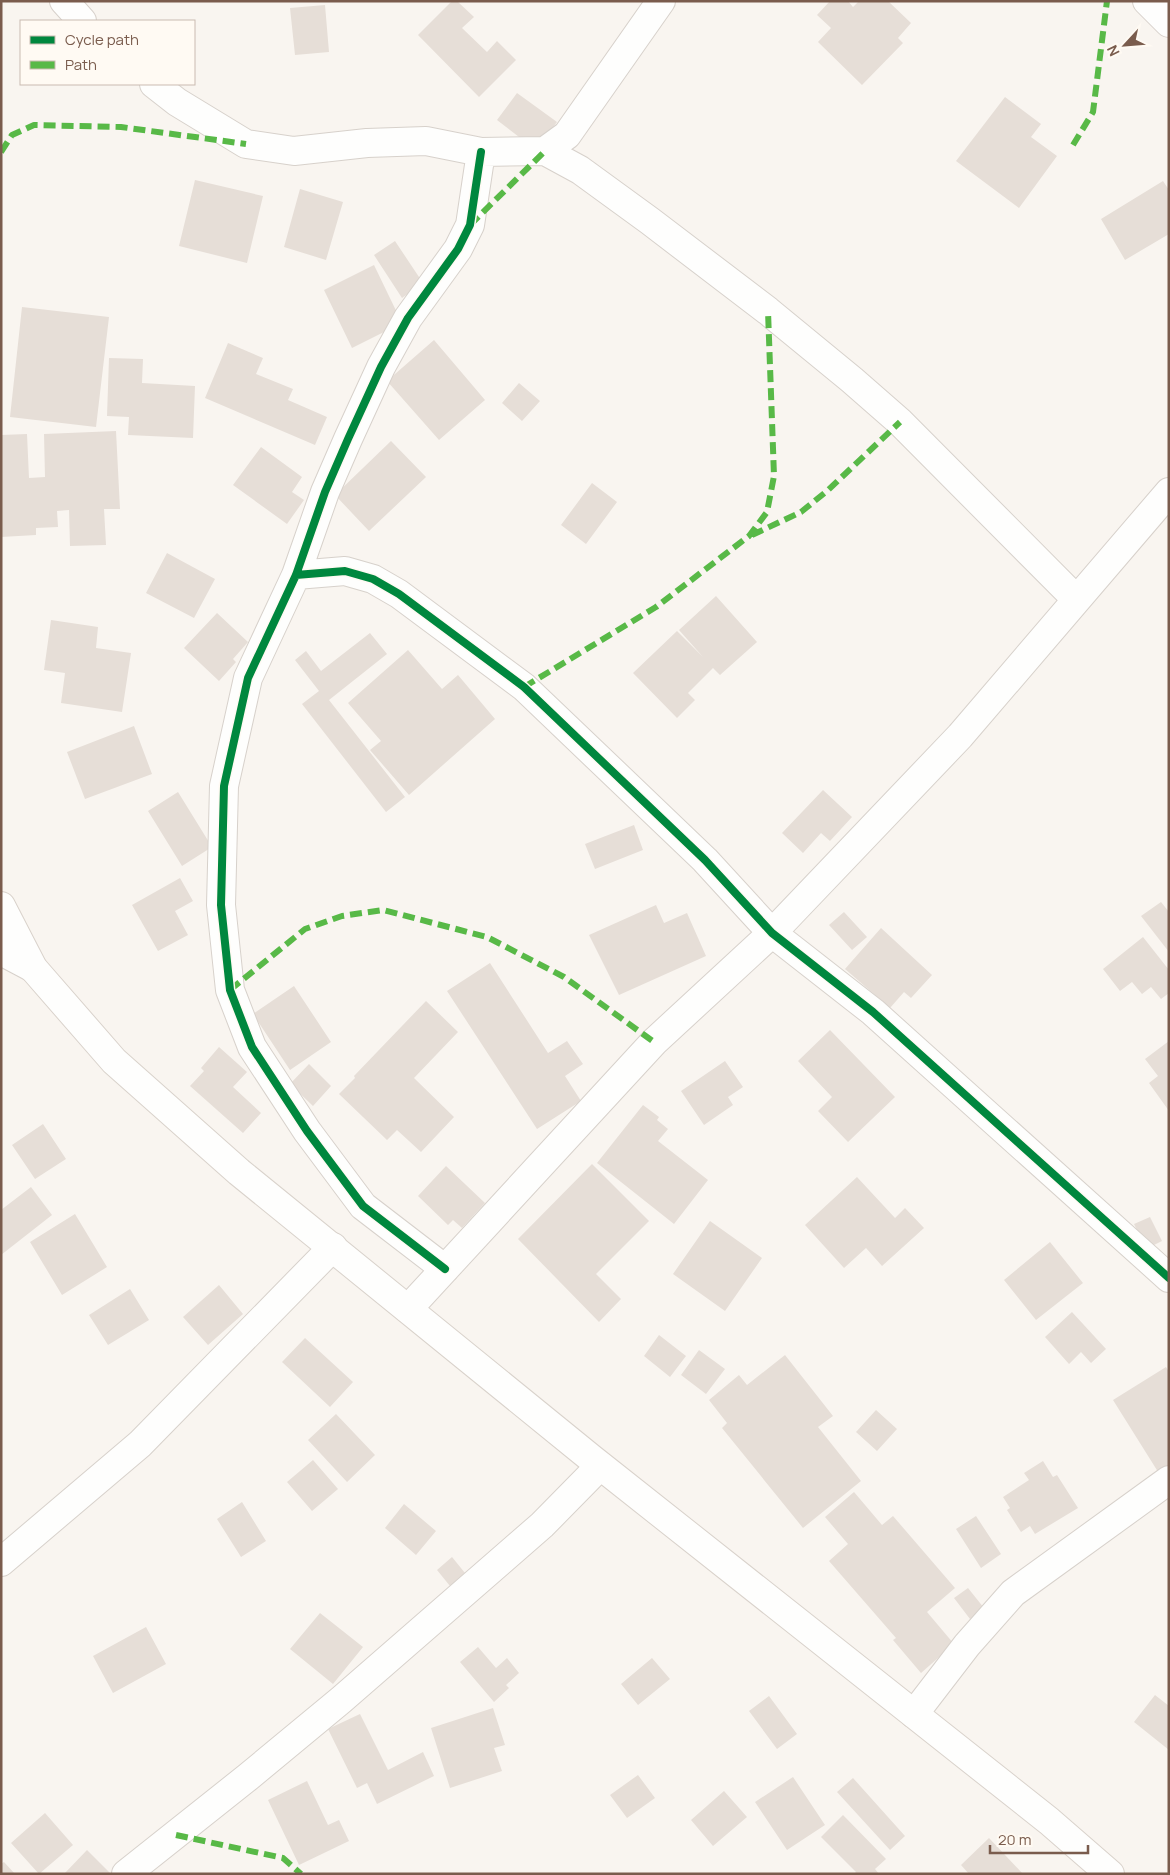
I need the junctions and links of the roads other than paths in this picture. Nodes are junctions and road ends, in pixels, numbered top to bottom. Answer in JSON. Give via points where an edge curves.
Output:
{"nodes":[{"id":1,"x":64,"y":1,"type":"edge"},
{"id":2,"x":660,"y":1,"type":"edge"},
{"id":3,"x":1148,"y":1,"type":"edge"},
{"id":4,"x":81,"y":20,"type":"edge"},
{"id":5,"x":1169,"y":23,"type":"edge"},
{"id":6,"x":155,"y":85,"type":"edge"},
{"id":7,"x":545,"y":151,"type":"junction"},
{"id":8,"x":481,"y":152,"type":"junction"},
{"id":9,"x":1169,"y":492,"type":"edge"},
{"id":10,"x":296,"y":575,"type":"junction"},
{"id":11,"x":1076,"y":599,"type":"junction"},
{"id":12,"x":1,"y":906,"type":"edge"},
{"id":13,"x":772,"y":932,"type":"junction"},
{"id":14,"x":1,"y":951,"type":"edge"},
{"id":15,"x":33,"y":968,"type":"junction"},
{"id":16,"x":333,"y":1247,"type":"junction"},
{"id":17,"x":445,"y":1269,"type":"junction"},
{"id":18,"x":1169,"y":1278,"type":"edge"},
{"id":19,"x":408,"y":1309,"type":"junction"},
{"id":20,"x":600,"y":1466,"type":"junction"},
{"id":21,"x":1169,"y":1480,"type":"edge"},
{"id":22,"x":1,"y":1562,"type":"edge"},
{"id":23,"x":914,"y":1714,"type":"junction"},
{"id":24,"x":126,"y":1874,"type":"edge"},
{"id":25,"x":1110,"y":1874,"type":"edge"}],
"edges":[{"from":1,"to":4,"type":"street"},
{"from":2,"to":7,"type":"street","via":[[567,135]]},
{"from":3,"to":5,"type":"street"},
{"from":6,"to":8,"type":"street","via":[[246,144],[294,151],[426,141]]},
{"from":7,"to":8,"type":"street"},
{"from":7,"to":11,"type":"street","via":[[580,170],[650,220],[852,380],[900,422]]},
{"from":8,"to":10,"type":"street","via":[[470,225],[458,249],[408,318],[381,367],[325,492]]},
{"from":9,"to":11,"type":"street"},
{"from":10,"to":13,"type":"street","via":[[345,571],[373,580],[399,594],[524,687],[705,860]]},
{"from":10,"to":17,"type":"street","via":[[248,678],[224,786],[221,905],[230,990],[252,1047],[307,1131],[363,1206]]},
{"from":11,"to":13,"type":"street","via":[[960,736]]},
{"from":12,"to":15,"type":"street"},
{"from":13,"to":17,"type":"street","via":[[654,1042]]},
{"from":13,"to":18,"type":"street","via":[[874,1012]]},
{"from":14,"to":15,"type":"street"},
{"from":15,"to":16,"type":"street","via":[[114,1061],[239,1172]]},
{"from":16,"to":19,"type":"street"},
{"from":16,"to":22,"type":"street","via":[[140,1444]]},
{"from":17,"to":19,"type":"street"},
{"from":19,"to":20,"type":"street"},
{"from":20,"to":23,"type":"street"},
{"from":20,"to":24,"type":"street","via":[[542,1525],[341,1700]]},
{"from":21,"to":23,"type":"street","via":[[1013,1593],[967,1645]]},
{"from":23,"to":25,"type":"street"}]}
